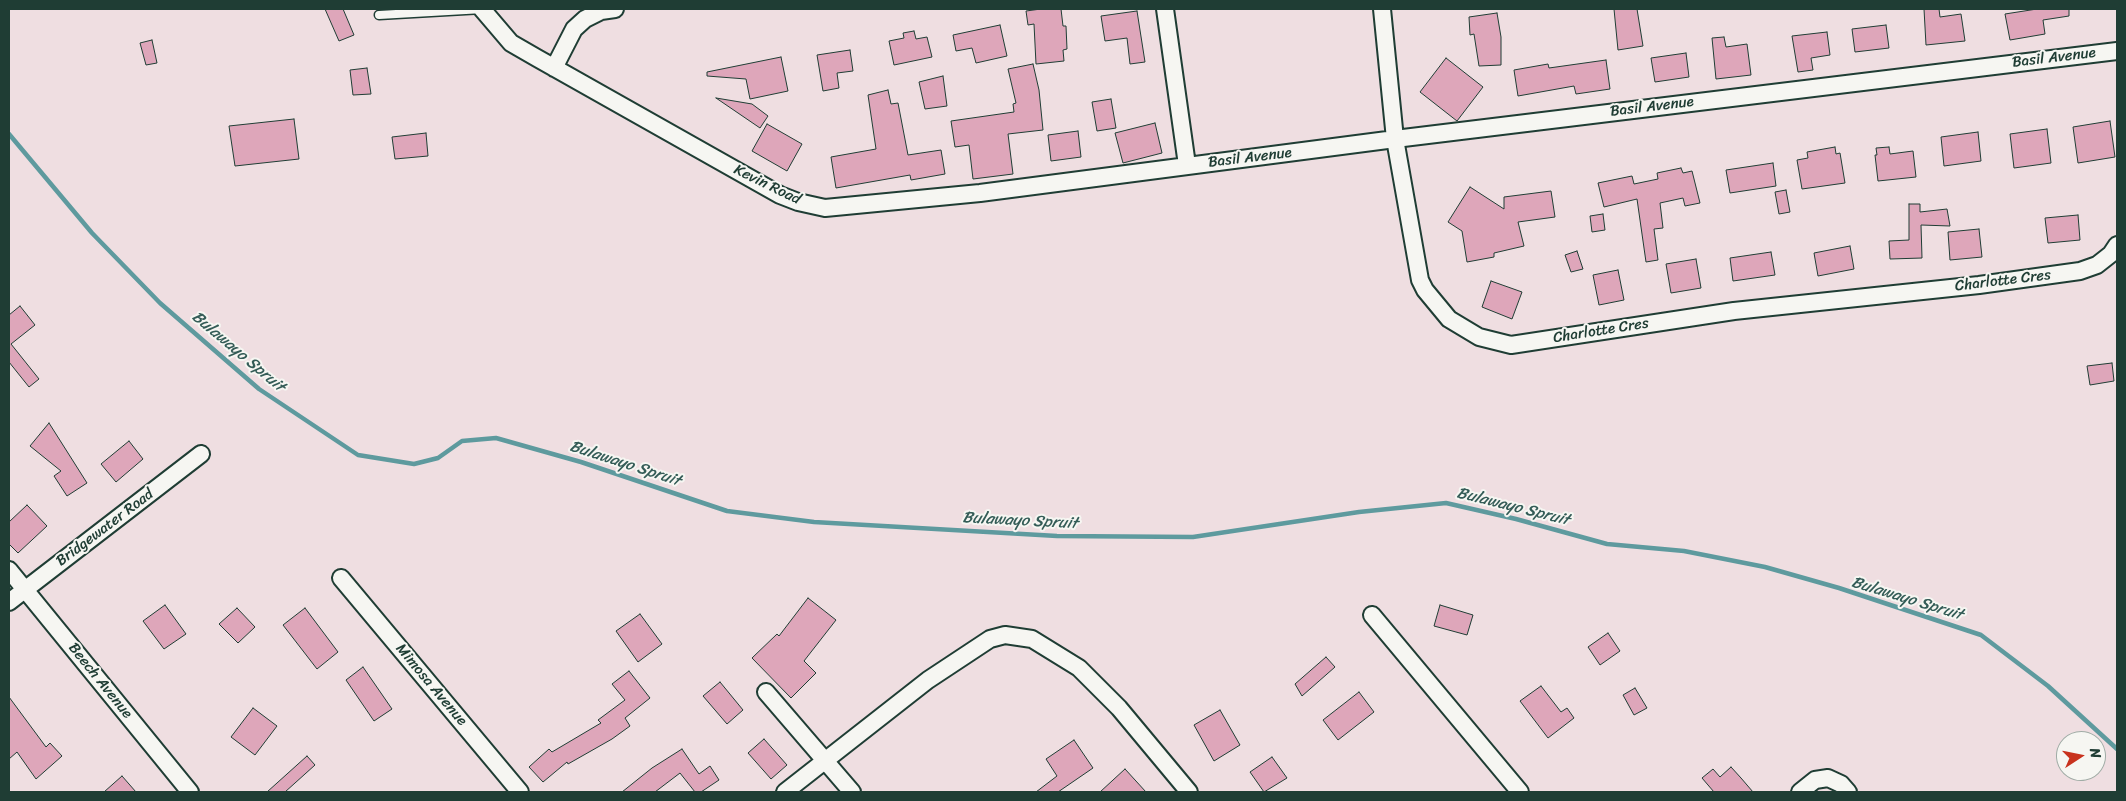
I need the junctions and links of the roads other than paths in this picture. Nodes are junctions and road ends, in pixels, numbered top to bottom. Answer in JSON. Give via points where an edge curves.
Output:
{"nodes":[{"id":1,"x":482,"y":9,"type":"edge"},
{"id":2,"x":616,"y":9,"type":"edge"},
{"id":3,"x":1165,"y":9,"type":"edge"},
{"id":4,"x":1382,"y":9,"type":"edge"},
{"id":5,"x":378,"y":15,"type":"dead end"},
{"id":6,"x":2117,"y":51,"type":"edge"},
{"id":7,"x":554,"y":68,"type":"junction"},
{"id":8,"x":1395,"y":139,"type":"junction"},
{"id":9,"x":1187,"y":166,"type":"junction"},
{"id":10,"x":2117,"y":245,"type":"edge"},
{"id":11,"x":201,"y":454,"type":"dead end"},
{"id":12,"x":9,"y":570,"type":"edge"},
{"id":13,"x":341,"y":578,"type":"dead end"},
{"id":14,"x":25,"y":589,"type":"junction"},
{"id":15,"x":9,"y":602,"type":"edge"},
{"id":16,"x":1372,"y":615,"type":"dead end"},
{"id":17,"x":766,"y":692,"type":"dead end"},
{"id":18,"x":825,"y":759,"type":"junction"},
{"id":19,"x":190,"y":792,"type":"edge"},
{"id":20,"x":520,"y":792,"type":"edge"},
{"id":21,"x":785,"y":792,"type":"edge"},
{"id":22,"x":852,"y":792,"type":"edge"},
{"id":23,"x":1189,"y":792,"type":"edge"},
{"id":24,"x":1520,"y":792,"type":"edge"},
{"id":25,"x":1800,"y":792,"type":"edge"},
{"id":26,"x":1848,"y":792,"type":"edge"}],
"edges":[{"from":1,"to":5,"type":"lane"},
{"from":1,"to":7,"type":"street","name":"Kevin Road","via":[[511,43]]},
{"from":2,"to":7,"type":"street","via":[[584,19],[574,29]]},
{"from":3,"to":9,"type":"street"},
{"from":4,"to":8,"type":"street","name":"Charlotte Cres"},
{"from":6,"to":8,"type":"street","name":"Basil Avenue"},
{"from":7,"to":9,"type":"street","name":"Kevin Road","via":[[780,195],[825,208],[980,193]]},
{"from":8,"to":9,"type":"street","name":"Basil Avenue"},
{"from":8,"to":10,"type":"street","name":"Charlotte Cres","via":[[1420,280],[1449,319],[1479,338],[1493,342],[1511,344],[1734,311],[2080,271],[2096,265]]},
{"from":11,"to":14,"type":"street","name":"Bridgewater Road"},
{"from":12,"to":14,"type":"street","name":"Beech Avenue"},
{"from":13,"to":20,"type":"street","name":"Mimosa Avenue"},
{"from":14,"to":15,"type":"street","name":"Bridgewater Road"},
{"from":14,"to":19,"type":"street","name":"Beech Avenue"},
{"from":16,"to":24,"type":"street"},
{"from":17,"to":18,"type":"street"},
{"from":18,"to":21,"type":"street"},
{"from":18,"to":22,"type":"street"},
{"from":18,"to":23,"type":"street","via":[[928,680],[990,639],[1006,635],[1032,639],[1079,668],[1119,708]]},
{"from":25,"to":26,"type":"street","via":[[1815,780],[1828,778],[1841,784]]}]}
